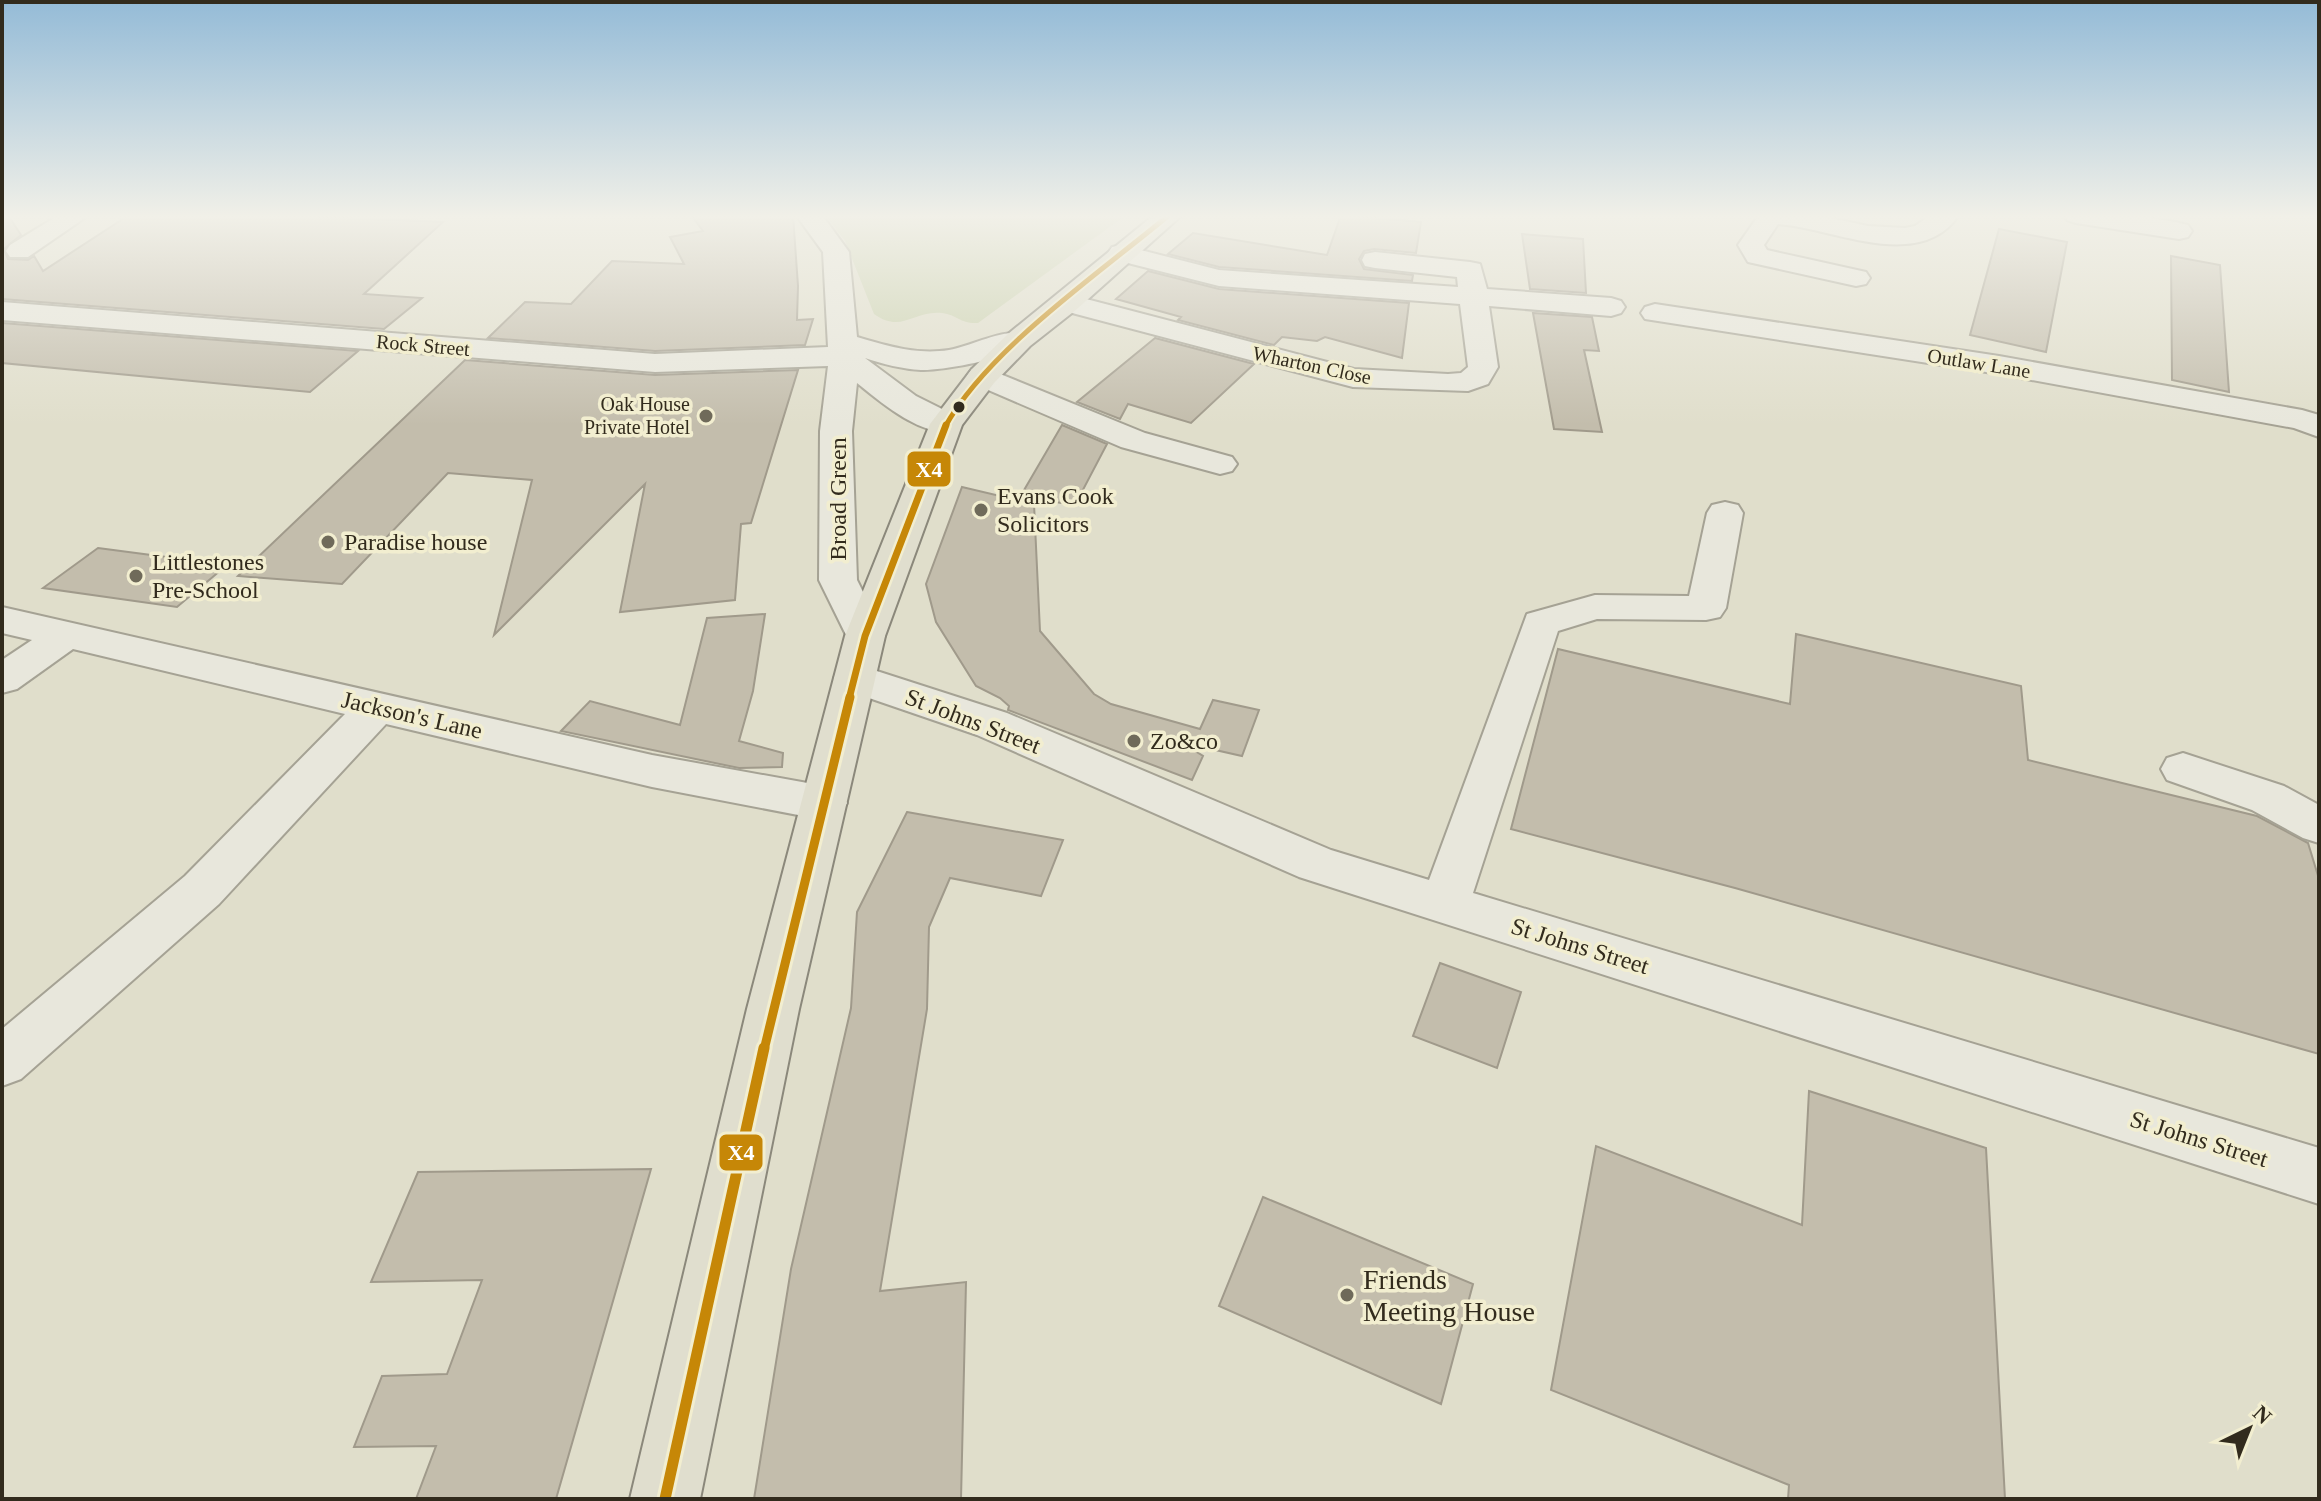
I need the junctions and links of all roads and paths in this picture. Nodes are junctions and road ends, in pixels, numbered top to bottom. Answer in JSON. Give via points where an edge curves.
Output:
{"nodes":[{"id":1,"x":839,"y":285,"type":"edge"},
{"id":2,"x":1086,"y":285,"type":"edge"},
{"id":3,"x":1298,"y":285,"type":"edge"},
{"id":4,"x":1400,"y":285,"type":"edge"},
{"id":5,"x":1471,"y":285,"type":"edge"},
{"id":6,"x":1488,"y":285,"type":"edge"},
{"id":7,"x":1067,"y":303,"type":"junction"},
{"id":8,"x":1611,"y":307,"type":"dead end"},
{"id":9,"x":2,"y":311,"type":"edge"},
{"id":10,"x":1655,"y":313,"type":"dead end"},
{"id":11,"x":1019,"y":340,"type":"junction"},
{"id":12,"x":844,"y":349,"type":"junction"},
{"id":13,"x":983,"y":376,"type":"junction"},
{"id":14,"x":2310,"y":423,"type":"edge"},
{"id":15,"x":946,"y":424,"type":"junction"},
{"id":16,"x":1220,"y":464,"type":"dead end"},
{"id":17,"x":1725,"y":513,"type":"dead end"},
{"id":18,"x":2,"y":620,"type":"edge"},
{"id":19,"x":67,"y":635,"type":"junction"},
{"id":20,"x":860,"y":657,"type":"junction"},
{"id":21,"x":2,"y":679,"type":"edge"},
{"id":22,"x":377,"y":707,"type":"junction"},
{"id":23,"x":2183,"y":769,"type":"dead end"},
{"id":24,"x":824,"y":803,"type":"junction"},
{"id":25,"x":2319,"y":826,"type":"edge"},
{"id":26,"x":1445,"y":904,"type":"junction"},
{"id":27,"x":2,"y":1062,"type":"edge"},
{"id":28,"x":2319,"y":1176,"type":"edge"},
{"id":29,"x":665,"y":1499,"type":"edge"}],
"edges":[{"from":1,"to":12,"type":"street","name":"Broad Green"},
{"from":2,"to":7,"type":"main road"},
{"from":3,"to":4,"type":"street"},
{"from":5,"to":7,"type":"street","name":"Wharton Close","via":[[1483,367],[1468,382],[1448,383],[1353,378]]},
{"from":6,"to":8,"type":"street"},
{"from":7,"to":11,"type":"main road"},
{"from":9,"to":12,"type":"street","name":"Rock Street","via":[[655,363]]},
{"from":10,"to":14,"type":"street","name":"Outlaw Lane","via":[[1999,365]]},
{"from":11,"to":12,"type":"street","via":[[924,361]]},
{"from":11,"to":13,"type":"main road"},
{"from":12,"to":15,"type":"street","via":[[875,383]]},
{"from":12,"to":20,"type":"street","name":"Broad Green","via":[[836,431],[838,580]]},
{"from":13,"to":15,"type":"main road"},
{"from":13,"to":16,"type":"street","via":[[1133,440]]},
{"from":15,"to":20,"type":"main road"},
{"from":17,"to":26,"type":"street","via":[[1706,608],[1595,607],[1541,623]]},
{"from":18,"to":19,"type":"street","name":"Jackson's Lane"},
{"from":19,"to":21,"type":"street"},
{"from":19,"to":22,"type":"street","name":"Jackson's Lane"},
{"from":20,"to":24,"type":"main road"},
{"from":20,"to":26,"type":"street","name":"St Johns Street","via":[[992,724],[1316,864]]},
{"from":22,"to":24,"type":"street","name":"Jackson's Lane","via":[[652,771]]},
{"from":22,"to":27,"type":"street","via":[[202,890]]},
{"from":23,"to":25,"type":"street","via":[[2268,798]]},
{"from":24,"to":29,"type":"main road"},
{"from":26,"to":28,"type":"street","name":"St Johns Street"}]}
